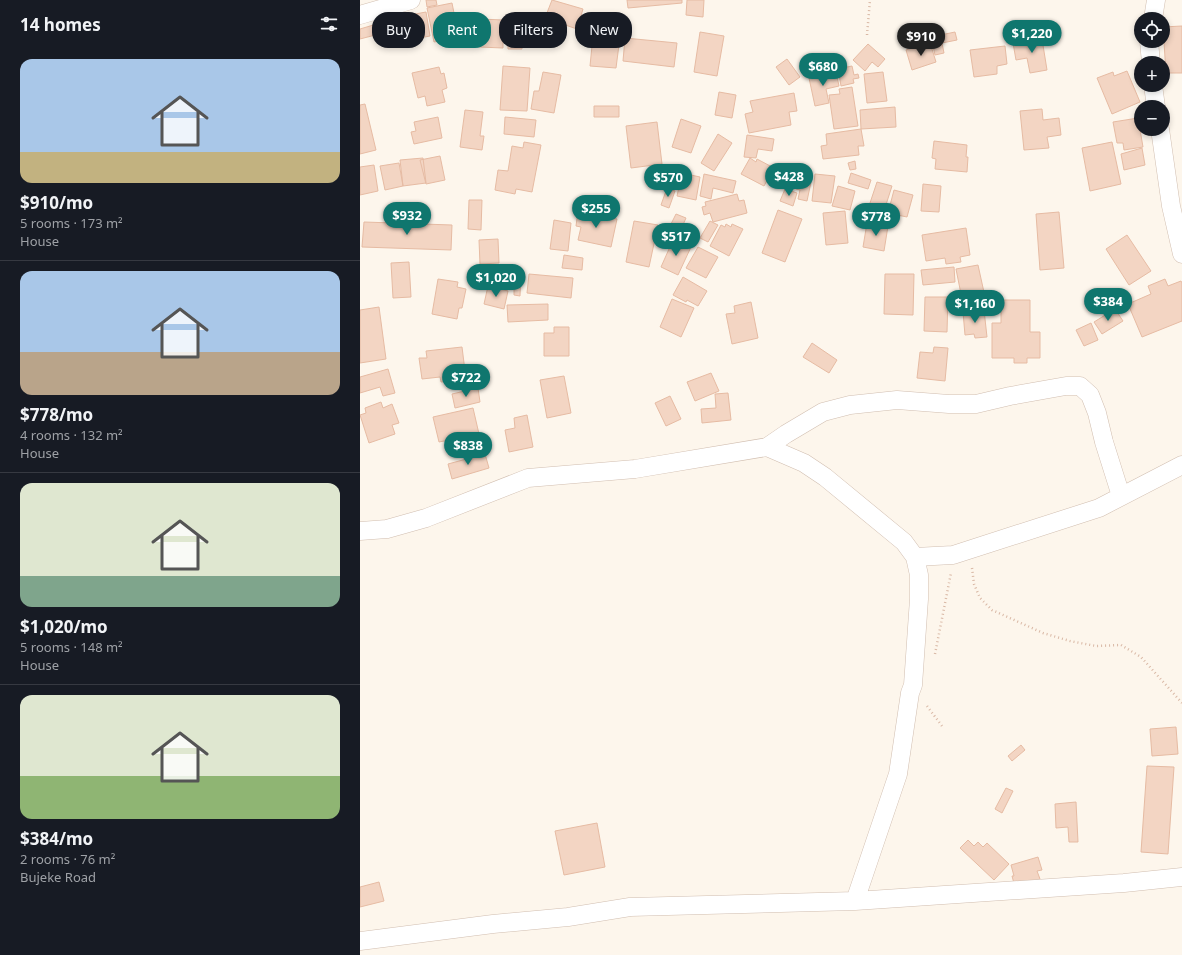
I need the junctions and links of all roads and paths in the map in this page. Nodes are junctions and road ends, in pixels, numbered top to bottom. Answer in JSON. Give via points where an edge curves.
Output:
{"nodes":[{"id":1,"x":411,"y":0,"type":"edge"},
{"id":2,"x":870,"y":0,"type":"edge"},
{"id":3,"x":1156,"y":0,"type":"edge"},
{"id":4,"x":1153,"y":12,"type":"edge"},
{"id":5,"x":360,"y":16,"type":"edge"},
{"id":6,"x":867,"y":35,"type":"dead end"},
{"id":7,"x":1161,"y":136,"type":"edge"},
{"id":8,"x":1182,"y":254,"type":"edge"},
{"id":9,"x":767,"y":448,"type":"junction"},
{"id":10,"x":1182,"y":465,"type":"edge"},
{"id":11,"x":1121,"y":496,"type":"junction"},
{"id":12,"x":360,"y":531,"type":"edge"},
{"id":13,"x":974,"y":549,"type":"junction"},
{"id":14,"x":953,"y":555,"type":"junction"},
{"id":15,"x":915,"y":558,"type":"junction"},
{"id":16,"x":934,"y":658,"type":"dead end"},
{"id":17,"x":925,"y":703,"type":"dead end"},
{"id":18,"x":1182,"y":703,"type":"edge"},
{"id":19,"x":942,"y":726,"type":"dead end"},
{"id":20,"x":1182,"y":876,"type":"edge"},
{"id":21,"x":855,"y":901,"type":"junction"},
{"id":22,"x":360,"y":941,"type":"edge"}],
"edges":[{"from":1,"to":5,"type":"street"},
{"from":2,"to":6,"type":"path"},
{"from":3,"to":4,"type":"street"},
{"from":7,"to":8,"type":"street","via":[[1171,206]]},
{"from":9,"to":11,"type":"street","via":[[823,412],[850,405],[897,400],[976,404],[1066,386],[1080,386],[1090,395],[1097,413]]},
{"from":9,"to":12,"type":"street","via":[[635,469],[528,478],[426,518],[387,529]]},
{"from":9,"to":15,"type":"street","via":[[804,463],[826,478],[904,542]]},
{"from":10,"to":11,"type":"street"},
{"from":11,"to":13,"type":"street","via":[[1099,508]]},
{"from":13,"to":14,"type":"street"},
{"from":13,"to":18,"type":"path","via":[[974,584],[980,598],[992,610],[1043,633],[1070,641],[1096,646],[1121,645],[1141,656]]},
{"from":14,"to":15,"type":"street"},
{"from":14,"to":16,"type":"path"},
{"from":15,"to":21,"type":"street","via":[[919,600],[913,685],[898,774]]},
{"from":17,"to":19,"type":"path"},
{"from":20,"to":21,"type":"street","via":[[1124,883]]},
{"from":21,"to":22,"type":"street","via":[[630,907],[568,917]]}]}
